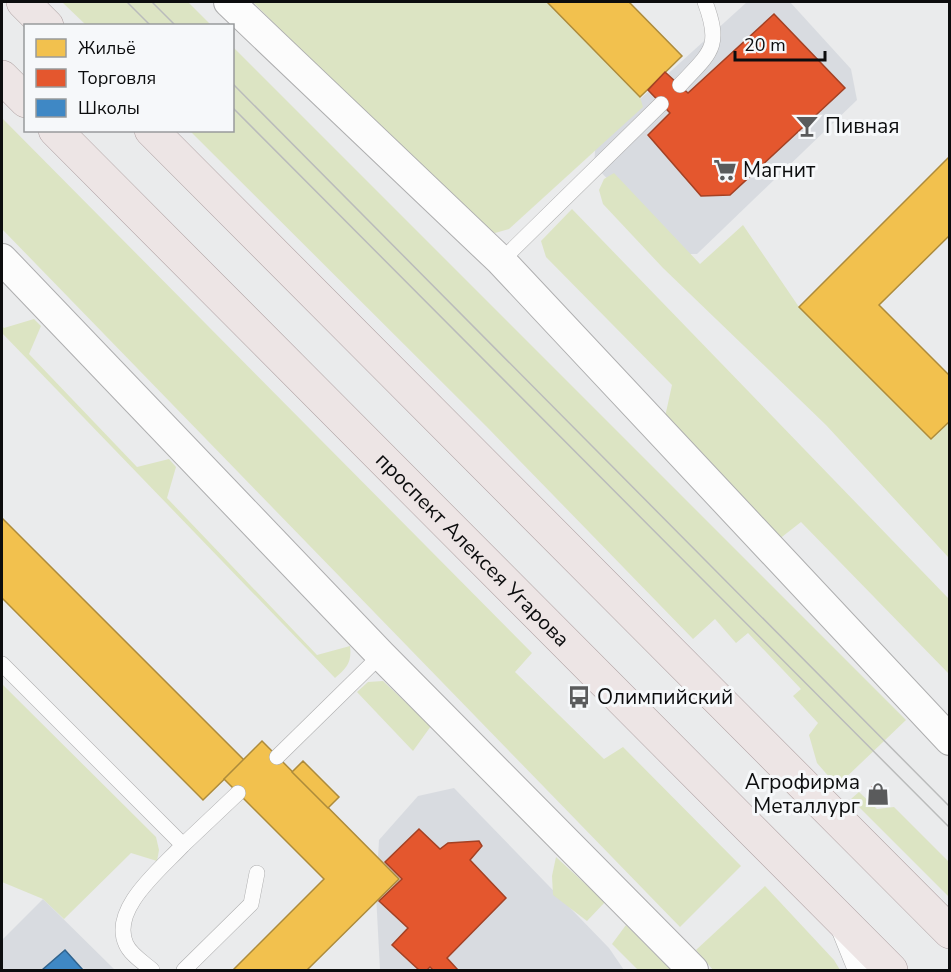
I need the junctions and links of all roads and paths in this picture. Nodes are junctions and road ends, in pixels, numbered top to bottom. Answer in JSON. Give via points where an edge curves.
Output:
{"nodes":[{"id":1,"x":23,"y":2,"type":"edge"},
{"id":2,"x":229,"y":2,"type":"edge"},
{"id":3,"x":705,"y":2,"type":"edge"},
{"id":4,"x":44,"y":24,"type":"edge"},
{"id":5,"x":2,"y":76,"type":"edge"},
{"id":6,"x":680,"y":85,"type":"dead end"},
{"id":7,"x":24,"y":99,"type":"edge"},
{"id":8,"x":661,"y":104,"type":"dead end"},
{"id":9,"x":57,"y":132,"type":"edge"},
{"id":10,"x":153,"y":132,"type":"edge"},
{"id":11,"x":2,"y":259,"type":"edge"},
{"id":12,"x":501,"y":261,"type":"junction"},
{"id":13,"x":381,"y":655,"type":"junction"},
{"id":14,"x":2,"y":664,"type":"edge"},
{"id":15,"x":950,"y":740,"type":"edge"},
{"id":16,"x":277,"y":757,"type":"dead end"},
{"id":17,"x":238,"y":793,"type":"dead end"},
{"id":18,"x":183,"y":845,"type":"junction"},
{"id":19,"x":257,"y":873,"type":"dead end"},
{"id":20,"x":848,"y":928,"type":"junction"},
{"id":21,"x":950,"y":932,"type":"edge"},
{"id":22,"x":152,"y":970,"type":"edge"},
{"id":23,"x":184,"y":970,"type":"edge"},
{"id":24,"x":693,"y":970,"type":"edge"},
{"id":25,"x":866,"y":970,"type":"edge"},
{"id":26,"x":891,"y":970,"type":"edge"}],
"edges":[{"from":1,"to":4,"type":"main road"},
{"from":2,"to":12,"type":"street"},
{"from":3,"to":6,"type":"lane","via":[[715,32],[713,44]]},
{"from":5,"to":7,"type":"main road"},
{"from":8,"to":12,"type":"lane"},
{"from":9,"to":20,"type":"main road","name":"проспект Алексея Угарова"},
{"from":10,"to":21,"type":"main road"},
{"from":11,"to":13,"type":"street"},
{"from":12,"to":15,"type":"street"},
{"from":13,"to":16,"type":"lane"},
{"from":13,"to":24,"type":"street"},
{"from":14,"to":18,"type":"lane"},
{"from":17,"to":18,"type":"lane"},
{"from":18,"to":22,"type":"lane","via":[[129,903],[122,929],[126,946]]},
{"from":19,"to":23,"type":"lane","via":[[251,904]]},
{"from":20,"to":25,"type":"main road"},
{"from":20,"to":26,"type":"main road","name":"проспект Алексея Угарова"}]}
